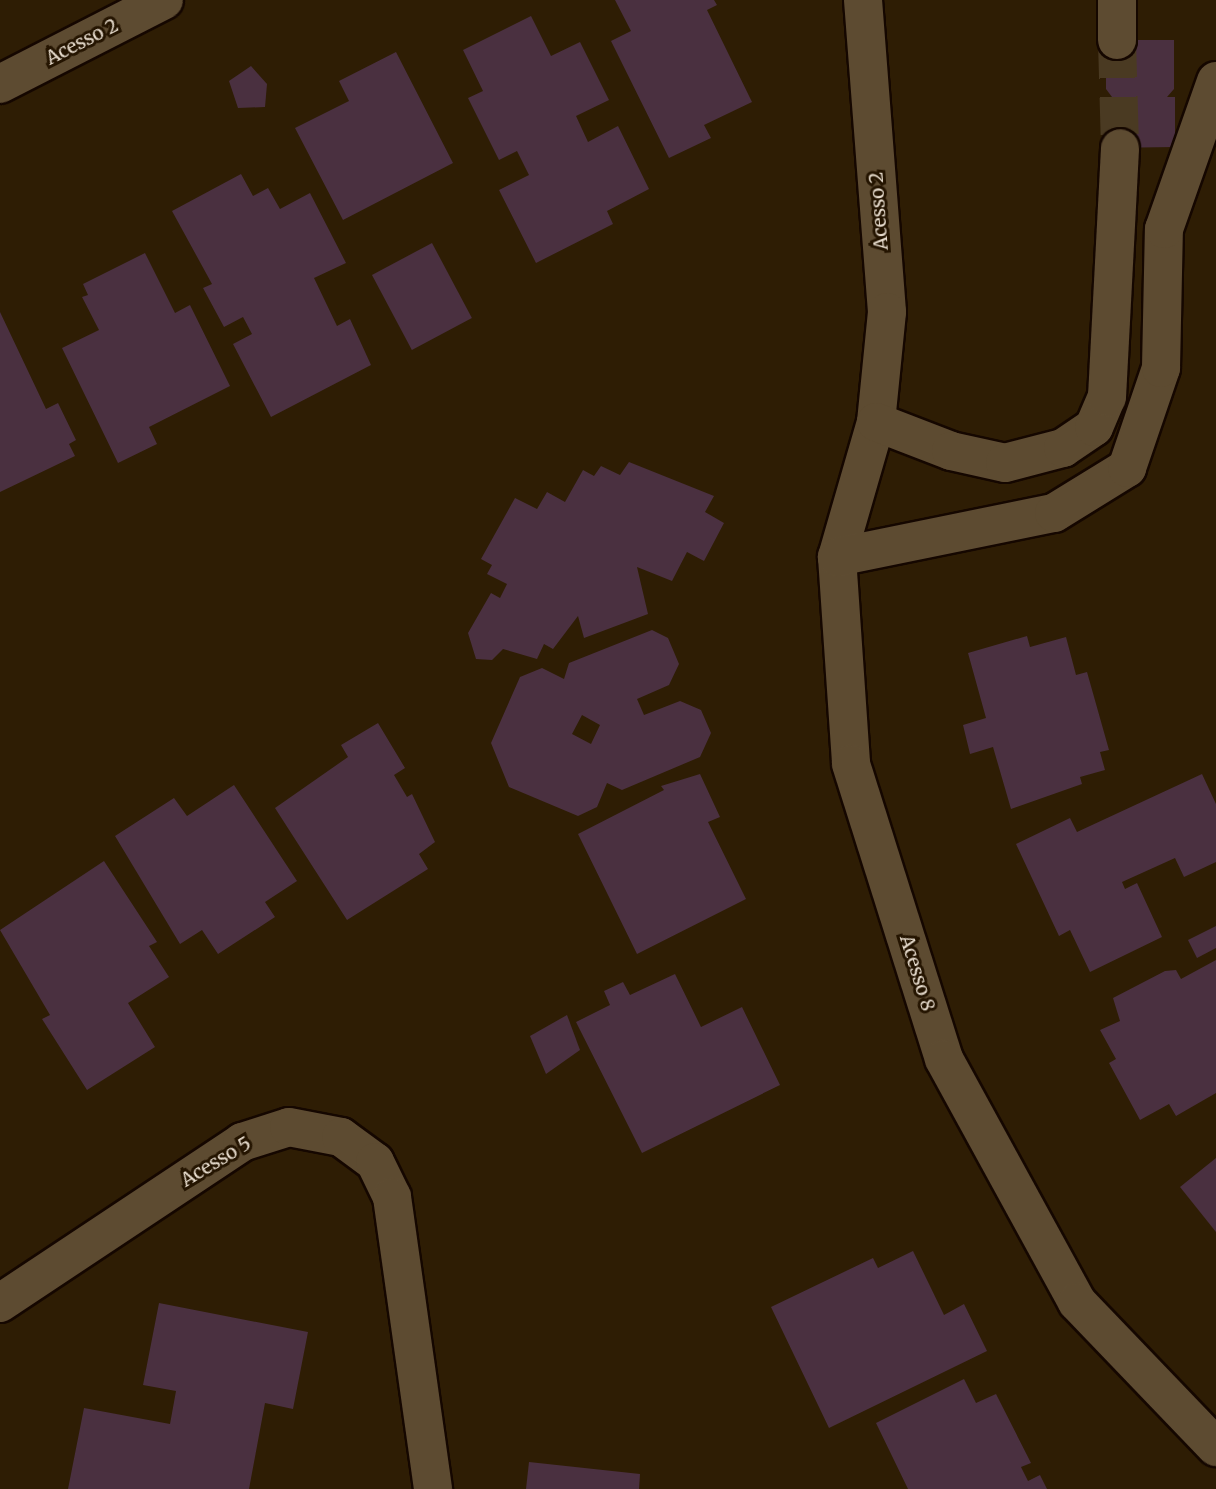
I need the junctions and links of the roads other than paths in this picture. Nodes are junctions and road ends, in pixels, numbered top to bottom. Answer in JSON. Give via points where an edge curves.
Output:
{"nodes":[{"id":1,"x":164,"y":0,"type":"edge"},
{"id":2,"x":863,"y":0,"type":"edge"},
{"id":3,"x":1116,"y":0,"type":"edge"},
{"id":4,"x":1117,"y":40,"type":"tunnel mouth"},
{"id":5,"x":1216,"y":80,"type":"edge"},
{"id":6,"x":0,"y":84,"type":"edge"},
{"id":7,"x":1120,"y":148,"type":"tunnel mouth"},
{"id":8,"x":876,"y":422,"type":"junction"},
{"id":9,"x":837,"y":557,"type":"junction"},
{"id":10,"x":0,"y":1303,"type":"edge"},
{"id":11,"x":1216,"y":1447,"type":"edge"},
{"id":12,"x":433,"y":1489,"type":"edge"}],
"edges":[{"from":1,"to":6,"type":"street","name":"Acesso 2"},
{"from":2,"to":8,"type":"street","name":"Acesso 2","via":[[887,312]]},
{"from":3,"to":4,"type":"street"},
{"from":5,"to":9,"type":"street","via":[[1164,229],[1161,368],[1127,468],[1054,513]]},
{"from":7,"to":8,"type":"street","via":[[1107,397],[1094,427],[1063,449],[1005,463],[951,451]]},
{"from":8,"to":9,"type":"street","name":"Acesso 8"},
{"from":9,"to":11,"type":"street","name":"Acesso 8","via":[[851,764],[944,1059],[1077,1302]]},
{"from":10,"to":12,"type":"street","name":"Acesso 5","via":[[242,1142],[289,1127],[341,1137],[375,1162],[392,1197]]}]}
